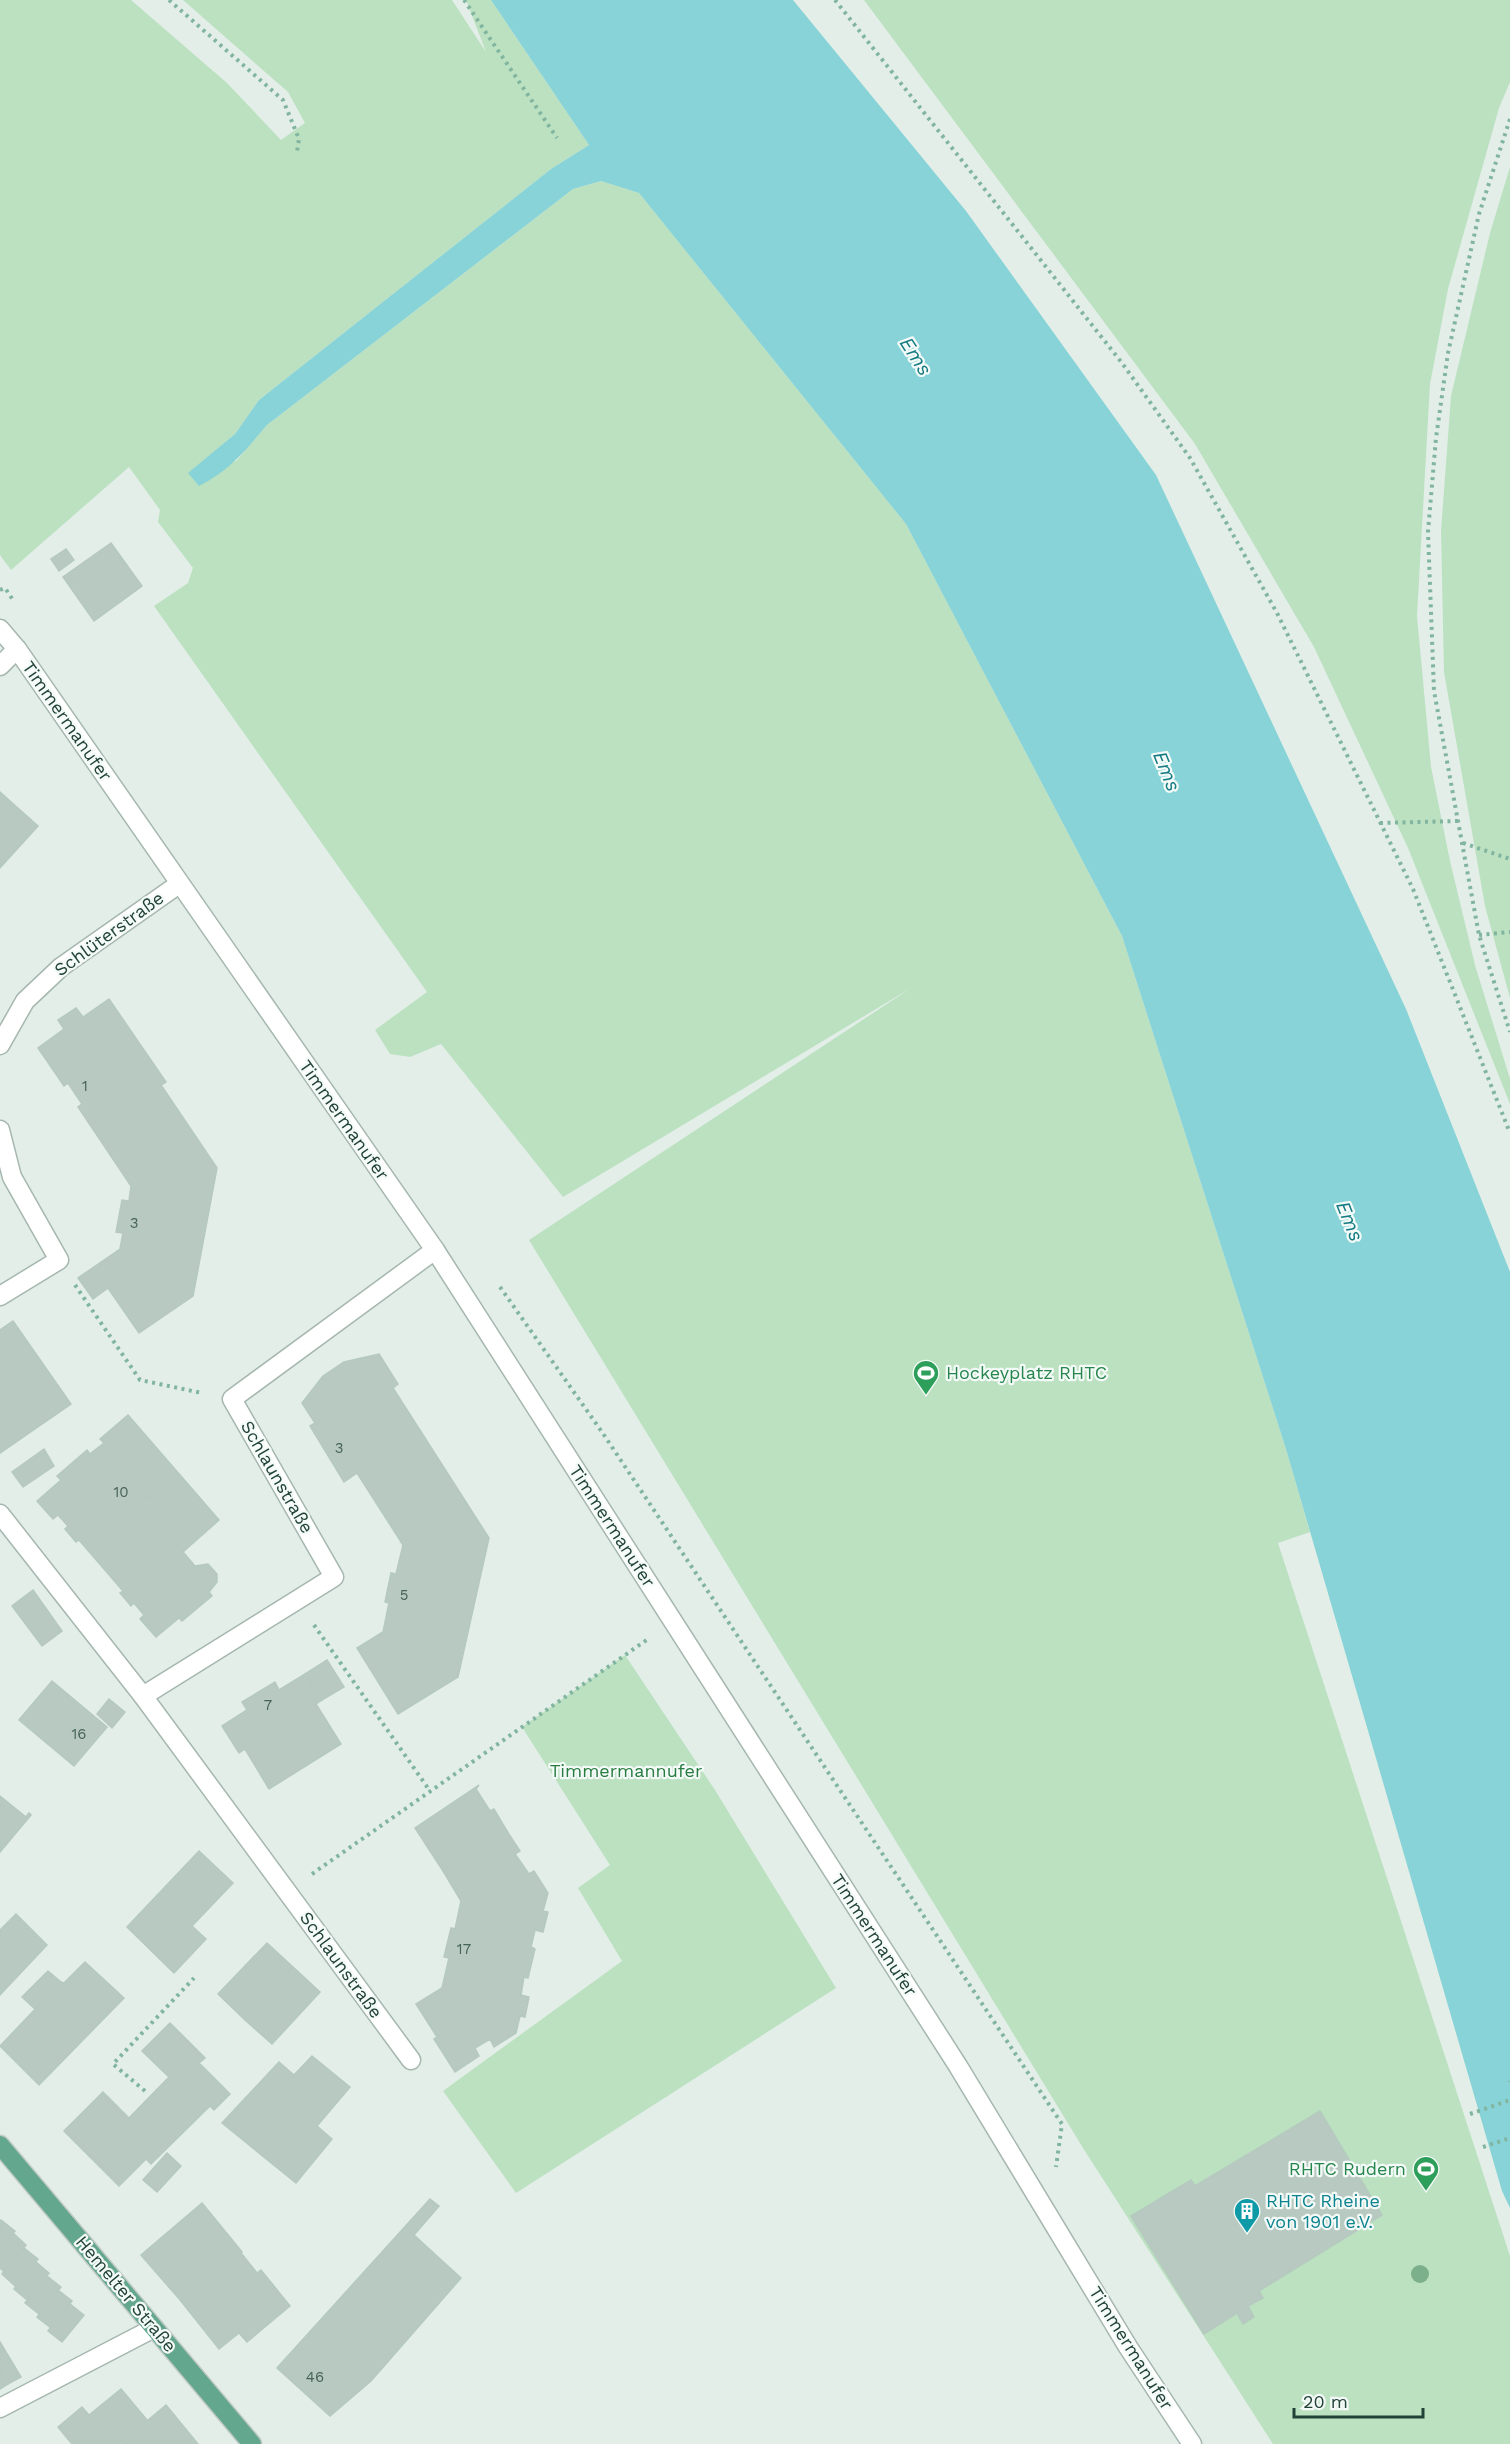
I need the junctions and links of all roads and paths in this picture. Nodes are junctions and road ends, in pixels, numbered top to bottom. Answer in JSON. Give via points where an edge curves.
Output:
{"nodes":[{"id":1,"x":169,"y":0,"type":"edge"},
{"id":2,"x":464,"y":0,"type":"edge"},
{"id":3,"x":835,"y":0,"type":"edge"},
{"id":4,"x":1510,"y":119,"type":"edge"},
{"id":5,"x":557,"y":138,"type":"dead end"},
{"id":6,"x":297,"y":152,"type":"dead end"},
{"id":7,"x":0,"y":629,"type":"edge"},
{"id":8,"x":16,"y":649,"type":"junction"},
{"id":9,"x":0,"y":666,"type":"edge"},
{"id":10,"x":1458,"y":821,"type":"junction"},
{"id":11,"x":1380,"y":823,"type":"junction"},
{"id":12,"x":1462,"y":843,"type":"junction"},
{"id":13,"x":1510,"y":859,"type":"edge"},
{"id":14,"x":179,"y":884,"type":"junction"},
{"id":15,"x":1510,"y":932,"type":"edge"},
{"id":16,"x":1479,"y":935,"type":"junction"},
{"id":17,"x":1510,"y":1032,"type":"edge"},
{"id":18,"x":0,"y":1045,"type":"edge"},
{"id":19,"x":0,"y":1130,"type":"edge"},
{"id":20,"x":1510,"y":1133,"type":"edge"},
{"id":21,"x":435,"y":1250,"type":"junction"},
{"id":22,"x":58,"y":1260,"type":"junction"},
{"id":23,"x":0,"y":1296,"type":"edge"},
{"id":24,"x":232,"y":1399,"type":"junction"},
{"id":25,"x":0,"y":1514,"type":"edge"},
{"id":26,"x":297,"y":1600,"type":"junction"},
{"id":27,"x":673,"y":1622,"type":"junction"},
{"id":28,"x":143,"y":1696,"type":"junction"},
{"id":29,"x":430,"y":1791,"type":"junction"},
{"id":30,"x":286,"y":1891,"type":"junction"},
{"id":31,"x":194,"y":1978,"type":"dead end"},
{"id":32,"x":411,"y":2060,"type":"dead end"},
{"id":33,"x":145,"y":2091,"type":"dead end"},
{"id":34,"x":1510,"y":2100,"type":"edge"},
{"id":35,"x":1470,"y":2114,"type":"dead end"},
{"id":36,"x":1510,"y":2138,"type":"edge"},
{"id":37,"x":0,"y":2145,"type":"edge"},
{"id":38,"x":1483,"y":2147,"type":"dead end"},
{"id":39,"x":154,"y":2328,"type":"junction"},
{"id":40,"x":0,"y":2408,"type":"edge"},
{"id":41,"x":252,"y":2444,"type":"edge"},
{"id":42,"x":1192,"y":2444,"type":"edge"}],
"edges":[{"from":1,"to":6,"type":"path","via":[[283,100],[299,139]]},
{"from":2,"to":5,"type":"path"},
{"from":3,"to":11,"type":"path","via":[[1122,363],[1190,458],[1277,613]]},
{"from":4,"to":10,"type":"path","via":[[1479,214],[1448,353],[1428,532],[1434,691]]},
{"from":7,"to":8,"type":"street","name":"Timmermanufer"},
{"from":8,"to":9,"type":"street"},
{"from":8,"to":14,"type":"street","name":"Timmermanufer"},
{"from":10,"to":11,"type":"path"},
{"from":10,"to":12,"type":"path"},
{"from":11,"to":20,"type":"path","via":[[1413,889]]},
{"from":12,"to":13,"type":"path"},
{"from":12,"to":16,"type":"path"},
{"from":14,"to":18,"type":"street","name":"Schlüterstraße","via":[[61,967],[25,1002]]},
{"from":14,"to":21,"type":"street","name":"Timmermanufer"},
{"from":15,"to":16,"type":"path"},
{"from":16,"to":17,"type":"path"},
{"from":19,"to":22,"type":"street","via":[[12,1178]]},
{"from":21,"to":24,"type":"street","name":"Schlaunstraße"},
{"from":21,"to":27,"type":"street","name":"Timmermanufer"},
{"from":22,"to":23,"type":"street"},
{"from":22,"to":24,"type":"path","via":[[140,1380]]},
{"from":24,"to":26,"type":"street","name":"Schlaunstraße","via":[[334,1577]]},
{"from":25,"to":28,"type":"street","name":"Schlaunstraße"},
{"from":26,"to":28,"type":"street","name":"Schlaunstraße"},
{"from":26,"to":29,"type":"path"},
{"from":27,"to":29,"type":"path"},
{"from":27,"to":42,"type":"street","name":"Timmermanufer","via":[[958,2066],[1128,2347]]},
{"from":28,"to":30,"type":"street","name":"Schlaunstraße"},
{"from":29,"to":30,"type":"path"},
{"from":30,"to":32,"type":"street","name":"Schlaunstraße"},
{"from":31,"to":33,"type":"path","via":[[113,2064]]},
{"from":34,"to":35,"type":"path"},
{"from":36,"to":38,"type":"path"},
{"from":37,"to":39,"type":"main road","name":"Hemelter Straße"},
{"from":39,"to":40,"type":"street"},
{"from":39,"to":41,"type":"main road","name":"Hemelter Straße"}]}
